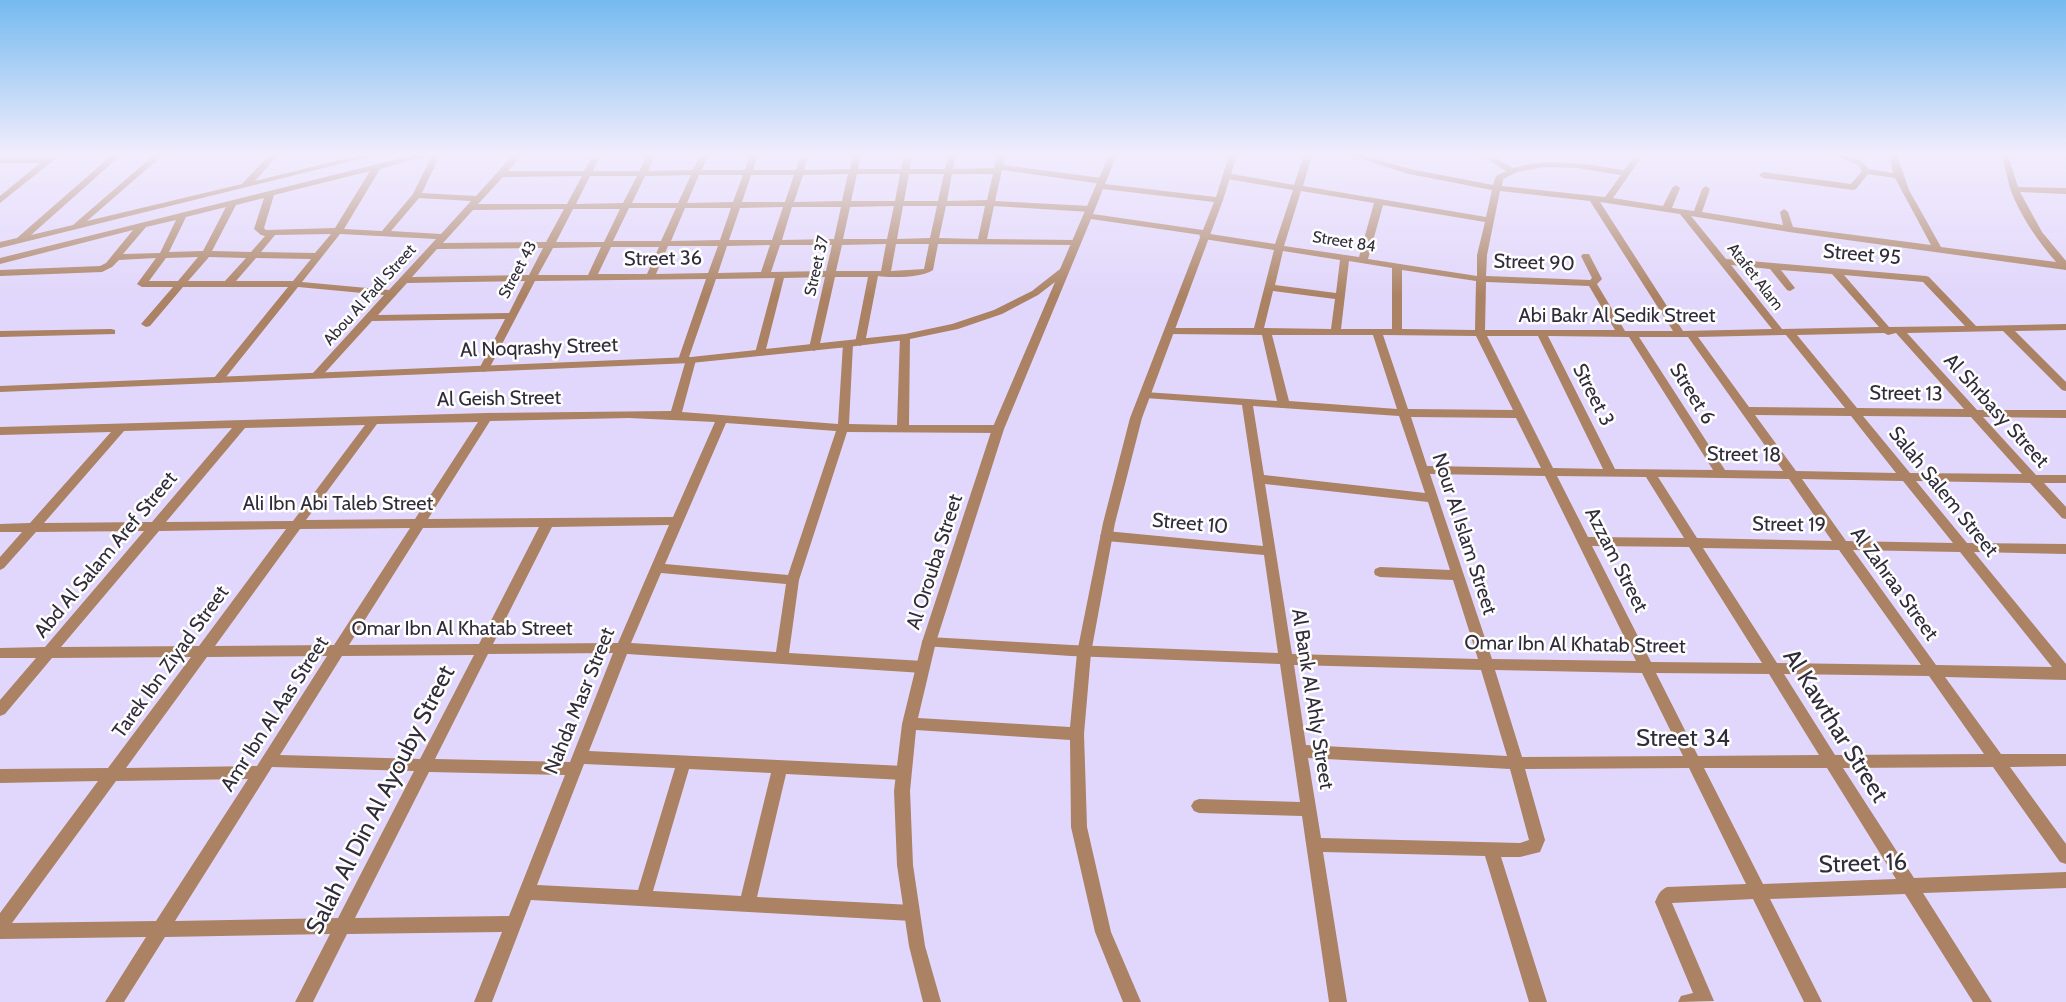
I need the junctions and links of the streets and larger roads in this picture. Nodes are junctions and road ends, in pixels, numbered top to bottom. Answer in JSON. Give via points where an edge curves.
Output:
{"nodes":[{"id":1,"x":64,"y":202,"type":"edge"},
{"id":2,"x":105,"y":202,"type":"edge"},
{"id":3,"x":183,"y":202,"type":"edge"},
{"id":4,"x":241,"y":202,"type":"edge"},
{"id":5,"x":268,"y":202,"type":"edge"},
{"id":6,"x":356,"y":202,"type":"edge"},
{"id":7,"x":411,"y":202,"type":"edge"},
{"id":8,"x":465,"y":202,"type":"edge"},
{"id":9,"x":572,"y":202,"type":"edge"},
{"id":10,"x":628,"y":202,"type":"edge"},
{"id":11,"x":684,"y":202,"type":"edge"},
{"id":12,"x":737,"y":202,"type":"edge"},
{"id":13,"x":789,"y":202,"type":"edge"},
{"id":14,"x":1093,"y":202,"type":"edge"},
{"id":15,"x":1218,"y":202,"type":"edge"},
{"id":16,"x":1294,"y":202,"type":"edge"},
{"id":17,"x":1379,"y":202,"type":"joint"},
{"id":18,"x":1492,"y":202,"type":"edge"},
{"id":19,"x":1596,"y":202,"type":"edge"},
{"id":20,"x":1617,"y":202,"type":"edge"},
{"id":21,"x":1670,"y":202,"type":"edge"},
{"id":22,"x":1701,"y":202,"type":"edge"},
{"id":23,"x":1911,"y":202,"type":"edge"},
{"id":24,"x":2021,"y":202,"type":"edge"},
{"id":25,"x":474,"y":203,"type":"junction"},
{"id":26,"x":232,"y":204,"type":"junction"},
{"id":27,"x":846,"y":204,"type":"junction"},
{"id":28,"x":898,"y":204,"type":"junction"},
{"id":29,"x":942,"y":204,"type":"junction"},
{"id":30,"x":990,"y":204,"type":"junction"},
{"id":31,"x":736,"y":205,"type":"junction"},
{"id":32,"x":788,"y":205,"type":"junction"},
{"id":33,"x":570,"y":206,"type":"junction"},
{"id":34,"x":626,"y":206,"type":"junction"},
{"id":35,"x":682,"y":206,"type":"junction"},
{"id":36,"x":1666,"y":210,"type":"junction"},
{"id":37,"x":1683,"y":212,"type":"junction"},
{"id":38,"x":1784,"y":212,"type":"dead end"},
{"id":39,"x":1089,"y":213,"type":"junction"},
{"id":40,"x":1697,"y":214,"type":"junction"},
{"id":41,"x":182,"y":216,"type":"junction"},
{"id":42,"x":1489,"y":220,"type":"junction"},
{"id":43,"x":143,"y":225,"type":"junction"},
{"id":44,"x":74,"y":228,"type":"junction"},
{"id":45,"x":1790,"y":229,"type":"junction"},
{"id":46,"x":338,"y":231,"type":"junction"},
{"id":47,"x":272,"y":233,"type":"junction"},
{"id":48,"x":384,"y":234,"type":"junction"},
{"id":49,"x":1204,"y":234,"type":"junction"},
{"id":50,"x":443,"y":237,"type":"junction"},
{"id":51,"x":19,"y":241,"type":"junction"},
{"id":52,"x":891,"y":241,"type":"junction"},
{"id":53,"x":934,"y":241,"type":"junction"},
{"id":54,"x":982,"y":241,"type":"junction"},
{"id":55,"x":776,"y":242,"type":"junction"},
{"id":56,"x":838,"y":242,"type":"junction"},
{"id":57,"x":665,"y":243,"type":"junction"},
{"id":58,"x":723,"y":243,"type":"junction"},
{"id":59,"x":1075,"y":243,"type":"junction"},
{"id":60,"x":549,"y":244,"type":"junction"},
{"id":61,"x":607,"y":244,"type":"junction"},
{"id":62,"x":0,"y":245,"type":"edge"},
{"id":63,"x":435,"y":246,"type":"junction"},
{"id":64,"x":1279,"y":248,"type":"junction"},
{"id":65,"x":1938,"y":249,"type":"junction"},
{"id":66,"x":206,"y":254,"type":"junction"},
{"id":67,"x":254,"y":255,"type":"junction"},
{"id":68,"x":163,"y":256,"type":"junction"},
{"id":69,"x":318,"y":256,"type":"junction"},
{"id":70,"x":1586,"y":256,"type":"dead end"},
{"id":71,"x":116,"y":258,"type":"junction"},
{"id":72,"x":1345,"y":258,"type":"junction"},
{"id":73,"x":0,"y":261,"type":"edge"},
{"id":74,"x":1364,"y":261,"type":"junction"},
{"id":75,"x":1725,"y":262,"type":"junction"},
{"id":76,"x":1397,"y":266,"type":"junction"},
{"id":77,"x":1773,"y":266,"type":"junction"},
{"id":78,"x":2065,"y":266,"type":"edge"},
{"id":79,"x":1063,"y":271,"type":"junction"},
{"id":80,"x":1835,"y":271,"type":"junction"},
{"id":81,"x":0,"y":273,"type":"edge"},
{"id":82,"x":830,"y":275,"type":"junction"},
{"id":83,"x":873,"y":275,"type":"junction"},
{"id":84,"x":885,"y":275,"type":"junction"},
{"id":85,"x":765,"y":276,"type":"junction"},
{"id":86,"x":780,"y":276,"type":"junction"},
{"id":87,"x":650,"y":277,"type":"junction"},
{"id":88,"x":712,"y":277,"type":"junction"},
{"id":89,"x":530,"y":278,"type":"junction"},
{"id":90,"x":591,"y":278,"type":"junction"},
{"id":91,"x":1480,"y":279,"type":"junction"},
{"id":92,"x":404,"y":280,"type":"junction"},
{"id":93,"x":1592,"y":283,"type":"junction"},
{"id":94,"x":228,"y":284,"type":"junction"},
{"id":95,"x":296,"y":284,"type":"junction"},
{"id":96,"x":180,"y":285,"type":"junction"},
{"id":97,"x":1269,"y":287,"type":"junction"},
{"id":98,"x":1790,"y":288,"type":"dead end"},
{"id":99,"x":392,"y":293,"type":"junction"},
{"id":100,"x":1341,"y":297,"type":"junction"},
{"id":101,"x":511,"y":316,"type":"junction"},
{"id":102,"x":369,"y":318,"type":"junction"},
{"id":103,"x":146,"y":324,"type":"dead end"},
{"id":104,"x":2066,"y":327,"type":"edge"},
{"id":105,"x":2007,"y":329,"type":"junction"},
{"id":106,"x":1975,"y":330,"type":"junction"},
{"id":107,"x":1169,"y":331,"type":"junction"},
{"id":108,"x":111,"y":332,"type":"dead end"},
{"id":109,"x":1262,"y":332,"type":"junction"},
{"id":110,"x":1336,"y":332,"type":"junction"},
{"id":111,"x":1894,"y":332,"type":"junction"},
{"id":112,"x":1377,"y":333,"type":"junction"},
{"id":113,"x":1397,"y":333,"type":"junction"},
{"id":114,"x":1480,"y":333,"type":"junction"},
{"id":115,"x":1542,"y":333,"type":"junction"},
{"id":116,"x":1785,"y":333,"type":"junction"},
{"id":117,"x":1627,"y":334,"type":"junction"},
{"id":118,"x":1686,"y":334,"type":"junction"},
{"id":119,"x":2,"y":336,"type":"edge"},
{"id":120,"x":905,"y":337,"type":"junction"},
{"id":121,"x":854,"y":344,"type":"junction"},
{"id":122,"x":814,"y":348,"type":"junction"},
{"id":123,"x":760,"y":353,"type":"junction"},
{"id":124,"x":687,"y":360,"type":"junction"},
{"id":125,"x":484,"y":369,"type":"junction"},
{"id":126,"x":317,"y":375,"type":"junction"},
{"id":127,"x":218,"y":380,"type":"junction"},
{"id":128,"x":2066,"y":388,"type":"edge"},
{"id":129,"x":0,"y":389,"type":"edge"},
{"id":130,"x":1145,"y":395,"type":"junction"},
{"id":131,"x":1247,"y":402,"type":"junction"},
{"id":132,"x":1284,"y":405,"type":"junction"},
{"id":133,"x":1746,"y":411,"type":"junction"},
{"id":134,"x":1853,"y":412,"type":"junction"},
{"id":135,"x":1403,"y":413,"type":"junction"},
{"id":136,"x":1974,"y":413,"type":"junction"},
{"id":137,"x":1521,"y":414,"type":"junction"},
{"id":138,"x":2066,"y":414,"type":"edge"},
{"id":139,"x":676,"y":415,"type":"junction"},
{"id":140,"x":487,"y":417,"type":"junction"},
{"id":141,"x":722,"y":419,"type":"junction"},
{"id":142,"x":374,"y":420,"type":"junction"},
{"id":143,"x":242,"y":424,"type":"junction"},
{"id":144,"x":121,"y":428,"type":"junction"},
{"id":145,"x":843,"y":428,"type":"junction"},
{"id":146,"x":903,"y":428,"type":"junction"},
{"id":147,"x":999,"y":429,"type":"junction"},
{"id":148,"x":0,"y":431,"type":"edge"},
{"id":149,"x":1422,"y":470,"type":"junction"},
{"id":150,"x":1549,"y":471,"type":"junction"},
{"id":151,"x":1611,"y":472,"type":"junction"},
{"id":152,"x":1649,"y":473,"type":"junction"},
{"id":153,"x":1721,"y":474,"type":"junction"},
{"id":154,"x":1792,"y":475,"type":"junction"},
{"id":155,"x":1906,"y":476,"type":"junction"},
{"id":156,"x":2032,"y":478,"type":"junction"},
{"id":157,"x":2066,"y":478,"type":"edge"},
{"id":158,"x":1259,"y":479,"type":"junction"},
{"id":159,"x":1432,"y":498,"type":"junction"},
{"id":160,"x":2066,"y":515,"type":"edge"},
{"id":161,"x":677,"y":521,"type":"junction"},
{"id":162,"x":548,"y":522,"type":"junction"},
{"id":163,"x":420,"y":523,"type":"junction"},
{"id":164,"x":298,"y":524,"type":"junction"},
{"id":165,"x":158,"y":525,"type":"junction"},
{"id":166,"x":34,"y":527,"type":"junction"},
{"id":167,"x":0,"y":528,"type":"edge"},
{"id":168,"x":1106,"y":536,"type":"junction"},
{"id":169,"x":1584,"y":541,"type":"junction"},
{"id":170,"x":1693,"y":543,"type":"junction"},
{"id":171,"x":1843,"y":546,"type":"junction"},
{"id":172,"x":1964,"y":548,"type":"junction"},
{"id":173,"x":2066,"y":549,"type":"edge"},
{"id":174,"x":1270,"y":551,"type":"junction"},
{"id":175,"x":0,"y":565,"type":"edge"},
{"id":176,"x":656,"y":568,"type":"junction"},
{"id":177,"x":1380,"y":572,"type":"dead end"},
{"id":178,"x":1457,"y":575,"type":"junction"},
{"id":179,"x":793,"y":579,"type":"junction"},
{"id":180,"x":930,"y":642,"type":"junction"},
{"id":181,"x":483,"y":648,"type":"junction"},
{"id":182,"x":622,"y":648,"type":"junction"},
{"id":183,"x":339,"y":650,"type":"junction"},
{"id":184,"x":204,"y":651,"type":"junction"},
{"id":185,"x":49,"y":652,"type":"junction"},
{"id":186,"x":0,"y":653,"type":"edge"},
{"id":187,"x":1084,"y":653,"type":"junction"},
{"id":188,"x":782,"y":658,"type":"junction"},
{"id":189,"x":1287,"y":660,"type":"junction"},
{"id":190,"x":1486,"y":663,"type":"junction"},
{"id":191,"x":1648,"y":666,"type":"junction"},
{"id":192,"x":923,"y":667,"type":"junction"},
{"id":193,"x":1772,"y":668,"type":"junction"},
{"id":194,"x":1932,"y":671,"type":"junction"},
{"id":195,"x":2066,"y":673,"type":"edge"},
{"id":196,"x":0,"y":710,"type":"edge"},
{"id":197,"x":909,"y":724,"type":"junction"},
{"id":198,"x":1077,"y":734,"type":"junction"},
{"id":199,"x":1300,"y":751,"type":"junction"},
{"id":200,"x":1997,"y":760,"type":"junction"},
{"id":201,"x":2066,"y":760,"type":"edge"},
{"id":202,"x":1830,"y":761,"type":"junction"},
{"id":203,"x":684,"y":762,"type":"junction"},
{"id":204,"x":1695,"y":762,"type":"junction"},
{"id":205,"x":576,"y":763,"type":"junction"},
{"id":206,"x":1517,"y":763,"type":"junction"},
{"id":207,"x":424,"y":765,"type":"junction"},
{"id":208,"x":264,"y":767,"type":"junction"},
{"id":209,"x":780,"y":767,"type":"junction"},
{"id":210,"x":904,"y":773,"type":"junction"},
{"id":211,"x":113,"y":774,"type":"junction"},
{"id":212,"x":0,"y":776,"type":"edge"},
{"id":213,"x":1200,"y":806,"type":"dead end"},
{"id":214,"x":1309,"y":809,"type":"junction"},
{"id":215,"x":1314,"y":845,"type":"junction"},
{"id":216,"x":1491,"y":850,"type":"junction"},
{"id":217,"x":2066,"y":857,"type":"edge"},
{"id":218,"x":2066,"y":880,"type":"edge"},
{"id":219,"x":1909,"y":886,"type":"junction"},
{"id":220,"x":525,"y":892,"type":"junction"},
{"id":221,"x":1759,"y":892,"type":"junction"},
{"id":222,"x":643,"y":898,"type":"junction"},
{"id":223,"x":747,"y":904,"type":"junction"},
{"id":224,"x":912,"y":913,"type":"junction"},
{"id":225,"x":512,"y":924,"type":"junction"},
{"id":226,"x":0,"y":926,"type":"edge"},
{"id":227,"x":343,"y":926,"type":"junction"},
{"id":228,"x":161,"y":928,"type":"junction"},
{"id":229,"x":0,"y":931,"type":"edge"},
{"id":230,"x":114,"y":1002,"type":"edge"},
{"id":231,"x":304,"y":1002,"type":"edge"},
{"id":232,"x":483,"y":1002,"type":"edge"},
{"id":233,"x":932,"y":1002,"type":"edge"},
{"id":234,"x":1132,"y":1002,"type":"edge"},
{"id":235,"x":1338,"y":1002,"type":"edge"},
{"id":236,"x":1538,"y":1002,"type":"edge"},
{"id":237,"x":1699,"y":1002,"type":"edge"},
{"id":238,"x":1813,"y":1002,"type":"edge"},
{"id":239,"x":1983,"y":1002,"type":"edge"}],
"edges":[{"from":1,"to":51,"type":"street"},
{"from":2,"to":44,"type":"street"},
{"from":3,"to":44,"type":"street"},
{"from":4,"to":26,"type":"street"},
{"from":5,"to":47,"type":"street","via":[[260,229]]},
{"from":6,"to":46,"type":"street"},
{"from":7,"to":48,"type":"street"},
{"from":8,"to":25,"type":"street","name":"Street 84"},
{"from":9,"to":33,"type":"street","name":"Street 43"},
{"from":10,"to":34,"type":"street"},
{"from":11,"to":35,"type":"street"},
{"from":12,"to":31,"type":"street"},
{"from":13,"to":32,"type":"street"},
{"from":14,"to":39,"type":"street","name":"Al Orouba Street"},
{"from":15,"to":49,"type":"street"},
{"from":16,"to":64,"type":"street"},
{"from":17,"to":42,"type":"street"},
{"from":17,"to":74,"type":"street"},
{"from":18,"to":42,"type":"street","name":"Azzam Street"},
{"from":19,"to":118,"type":"street","name":"Al Zahraa Street"},
{"from":20,"to":36,"type":"street"},
{"from":21,"to":36,"type":"street"},
{"from":22,"to":40,"type":"street"},
{"from":23,"to":65,"type":"street"},
{"from":24,"to":78,"type":"street"},
{"from":25,"to":33,"type":"street","name":"Street 84"},
{"from":25,"to":50,"type":"street","name":"Abou Al Fadl Street"},
{"from":26,"to":41,"type":"street"},
{"from":26,"to":66,"type":"street"},
{"from":27,"to":28,"type":"street","name":"Street 84"},
{"from":27,"to":32,"type":"street","name":"Street 84"},
{"from":27,"to":56,"type":"street","name":"Street 37"},
{"from":28,"to":29,"type":"street","name":"Street 84"},
{"from":28,"to":52,"type":"street"},
{"from":29,"to":30,"type":"street","name":"Street 84"},
{"from":29,"to":53,"type":"street"},
{"from":30,"to":39,"type":"street","name":"Street 84"},
{"from":30,"to":54,"type":"street"},
{"from":31,"to":32,"type":"street","name":"Street 84"},
{"from":31,"to":35,"type":"street","name":"Street 84"},
{"from":31,"to":58,"type":"street"},
{"from":32,"to":55,"type":"street"},
{"from":33,"to":34,"type":"street","name":"Street 84"},
{"from":33,"to":60,"type":"street","name":"Street 43"},
{"from":34,"to":35,"type":"street","name":"Street 84"},
{"from":34,"to":61,"type":"street"},
{"from":35,"to":57,"type":"street"},
{"from":36,"to":37,"type":"street"},
{"from":37,"to":40,"type":"street"},
{"from":37,"to":75,"type":"street","name":"Atafet Alam"},
{"from":38,"to":45,"type":"street"},
{"from":39,"to":49,"type":"street","name":"Street 84"},
{"from":39,"to":59,"type":"street","name":"Al Orouba Street"},
{"from":40,"to":45,"type":"street"},
{"from":41,"to":43,"type":"street"},
{"from":41,"to":68,"type":"street"},
{"from":42,"to":91,"type":"street","name":"Azzam Street"},
{"from":43,"to":71,"type":"street"},
{"from":43,"to":73,"type":"street"},
{"from":44,"to":51,"type":"street"},
{"from":45,"to":65,"type":"street"},
{"from":46,"to":47,"type":"street"},
{"from":46,"to":48,"type":"street"},
{"from":46,"to":69,"type":"street"},
{"from":47,"to":67,"type":"street"},
{"from":48,"to":50,"type":"street"},
{"from":49,"to":64,"type":"street","name":"Street 84"},
{"from":49,"to":107,"type":"street"},
{"from":50,"to":63,"type":"street","name":"Abou Al Fadl Street"},
{"from":51,"to":62,"type":"street"},
{"from":52,"to":53,"type":"street"},
{"from":52,"to":56,"type":"street"},
{"from":52,"to":84,"type":"street"},
{"from":53,"to":54,"type":"street"},
{"from":53,"to":84,"type":"street","name":"Street 36","via":[[928,270]]},
{"from":54,"to":59,"type":"street"},
{"from":55,"to":56,"type":"street"},
{"from":55,"to":58,"type":"street"},
{"from":55,"to":85,"type":"street"},
{"from":56,"to":82,"type":"street","name":"Street 37"},
{"from":57,"to":58,"type":"street"},
{"from":57,"to":61,"type":"street"},
{"from":57,"to":87,"type":"street"},
{"from":58,"to":88,"type":"street"},
{"from":59,"to":79,"type":"street","name":"Al Orouba Street"},
{"from":60,"to":61,"type":"street"},
{"from":60,"to":63,"type":"street"},
{"from":60,"to":89,"type":"street","name":"Street 43"},
{"from":61,"to":90,"type":"street"},
{"from":63,"to":92,"type":"street","name":"Abou Al Fadl Street"},
{"from":64,"to":72,"type":"street","name":"Street 84"},
{"from":64,"to":97,"type":"street"},
{"from":65,"to":78,"type":"street"},
{"from":66,"to":67,"type":"street"},
{"from":66,"to":68,"type":"street"},
{"from":66,"to":96,"type":"street"},
{"from":67,"to":69,"type":"street"},
{"from":67,"to":94,"type":"street"},
{"from":68,"to":71,"type":"street"},
{"from":68,"to":96,"type":"street","via":[[142,284]]},
{"from":69,"to":95,"type":"street"},
{"from":70,"to":93,"type":"street","name":"Street 90","via":[[1596,279]]},
{"from":71,"to":81,"type":"street","via":[[102,269]]},
{"from":72,"to":74,"type":"street","name":"Street 84"},
{"from":72,"to":100,"type":"street"},
{"from":74,"to":76,"type":"street","name":"Street 84"},
{"from":75,"to":77,"type":"street","name":"Street 95"},
{"from":75,"to":116,"type":"street","name":"Atafet Alam"},
{"from":76,"to":91,"type":"street","name":"Street 84"},
{"from":76,"to":113,"type":"street"},
{"from":77,"to":80,"type":"street","name":"Street 95"},
{"from":77,"to":98,"type":"street"},
{"from":79,"to":120,"type":"street","name":"Al Noqrashy Street","via":[[1035,293],[998,312],[954,327]]},
{"from":79,"to":147,"type":"street","name":"Al Orouba Street"},
{"from":80,"to":106,"type":"street","name":"Street 95","via":[[1926,279]]},
{"from":80,"to":111,"type":"street","name":"Al Shrbasy Street"},
{"from":82,"to":83,"type":"street","name":"Street 36"},
{"from":82,"to":86,"type":"street","name":"Street 36"},
{"from":82,"to":122,"type":"street","name":"Street 37"},
{"from":83,"to":84,"type":"street","name":"Street 36"},
{"from":83,"to":121,"type":"street"},
{"from":85,"to":86,"type":"street","name":"Street 36"},
{"from":85,"to":88,"type":"street","name":"Street 36"},
{"from":86,"to":123,"type":"street"},
{"from":87,"to":88,"type":"street","name":"Street 36"},
{"from":87,"to":90,"type":"street","name":"Street 36"},
{"from":88,"to":124,"type":"street"},
{"from":89,"to":90,"type":"street","name":"Street 36"},
{"from":89,"to":92,"type":"street","name":"Street 36"},
{"from":89,"to":101,"type":"street","name":"Street 43"},
{"from":91,"to":93,"type":"street","name":"Street 90"},
{"from":91,"to":114,"type":"street","name":"Azzam Street"},
{"from":92,"to":99,"type":"street","name":"Abou Al Fadl Street"},
{"from":93,"to":117,"type":"street","name":"Street 6"},
{"from":94,"to":95,"type":"street"},
{"from":94,"to":96,"type":"street"},
{"from":95,"to":99,"type":"street"},
{"from":95,"to":127,"type":"street"},
{"from":96,"to":103,"type":"street"},
{"from":97,"to":100,"type":"street"},
{"from":97,"to":109,"type":"street"},
{"from":99,"to":102,"type":"street","name":"Abou Al Fadl Street"},
{"from":100,"to":110,"type":"street"},
{"from":101,"to":102,"type":"street"},
{"from":101,"to":125,"type":"street","name":"Street 43"},
{"from":102,"to":126,"type":"street","name":"Abou Al Fadl Street"},
{"from":104,"to":105,"type":"street","name":"Abi Bakr Al Sedik Street"},
{"from":105,"to":106,"type":"street","name":"Abi Bakr Al Sedik Street"},
{"from":105,"to":128,"type":"street"},
{"from":106,"to":111,"type":"street","name":"Abi Bakr Al Sedik Street"},
{"from":107,"to":109,"type":"street","name":"Abi Bakr Al Sedik Street"},
{"from":107,"to":130,"type":"street"},
{"from":108,"to":119,"type":"street"},
{"from":109,"to":110,"type":"street","name":"Abi Bakr Al Sedik Street"},
{"from":109,"to":132,"type":"street"},
{"from":110,"to":112,"type":"street","name":"Abi Bakr Al Sedik Street"},
{"from":111,"to":116,"type":"street","name":"Abi Bakr Al Sedik Street"},
{"from":111,"to":136,"type":"street","name":"Al Shrbasy Street"},
{"from":112,"to":113,"type":"street","name":"Abi Bakr Al Sedik Street"},
{"from":112,"to":135,"type":"street","name":"Nour Al Islam Street"},
{"from":113,"to":114,"type":"street","name":"Abi Bakr Al Sedik Street"},
{"from":114,"to":115,"type":"street","name":"Abi Bakr Al Sedik Street"},
{"from":114,"to":137,"type":"street","name":"Azzam Street"},
{"from":115,"to":117,"type":"street","name":"Abi Bakr Al Sedik Street"},
{"from":115,"to":151,"type":"street","name":"Street 3"},
{"from":116,"to":118,"type":"street","name":"Abi Bakr Al Sedik Street"},
{"from":116,"to":134,"type":"street","name":"Salah Salem Street"},
{"from":117,"to":118,"type":"street","name":"Abi Bakr Al Sedik Street"},
{"from":117,"to":153,"type":"street","name":"Street 6"},
{"from":118,"to":133,"type":"street","name":"Al Zahraa Street"},
{"from":120,"to":121,"type":"street","name":"Al Noqrashy Street"},
{"from":120,"to":146,"type":"street"},
{"from":121,"to":122,"type":"street","name":"Al Noqrashy Street"},
{"from":121,"to":145,"type":"street"},
{"from":122,"to":123,"type":"street","name":"Al Noqrashy Street"},
{"from":123,"to":124,"type":"street","name":"Al Noqrashy Street"},
{"from":124,"to":125,"type":"street","name":"Al Noqrashy Street"},
{"from":124,"to":139,"type":"street"},
{"from":125,"to":126,"type":"street","name":"Al Noqrashy Street"},
{"from":126,"to":127,"type":"street","name":"Al Noqrashy Street"},
{"from":127,"to":129,"type":"street","name":"Al Noqrashy Street"},
{"from":130,"to":131,"type":"street"},
{"from":130,"to":168,"type":"street"},
{"from":131,"to":132,"type":"street"},
{"from":131,"to":158,"type":"street","name":"Al Bank Al Ahly Street"},
{"from":132,"to":135,"type":"street"},
{"from":133,"to":134,"type":"street","name":"Street 13"},
{"from":133,"to":154,"type":"street","name":"Al Zahraa Street"},
{"from":134,"to":136,"type":"street","name":"Street 13"},
{"from":134,"to":155,"type":"street","name":"Salah Salem Street"},
{"from":135,"to":137,"type":"street"},
{"from":135,"to":149,"type":"street","name":"Nour Al Islam Street"},
{"from":136,"to":138,"type":"street","name":"Street 13"},
{"from":136,"to":156,"type":"street","name":"Al Shrbasy Street"},
{"from":137,"to":150,"type":"street","name":"Azzam Street"},
{"from":139,"to":140,"type":"street","name":"Al Geish Street"},
{"from":139,"to":141,"type":"street","name":"Al Geish Street"},
{"from":140,"to":142,"type":"street","name":"Al Geish Street"},
{"from":140,"to":163,"type":"street","name":"Amr Ibn Al Aas Street"},
{"from":141,"to":145,"type":"street","name":"Al Geish Street"},
{"from":141,"to":161,"type":"street","name":"Nahda Masr Street"},
{"from":142,"to":143,"type":"street","name":"Al Geish Street"},
{"from":142,"to":164,"type":"street","name":"Tarek Ibn Ziyad Street"},
{"from":143,"to":144,"type":"street","name":"Al Geish Street"},
{"from":143,"to":165,"type":"street","name":"Abd Al Salam Aref Street"},
{"from":144,"to":148,"type":"street","name":"Al Geish Street"},
{"from":144,"to":166,"type":"street"},
{"from":145,"to":146,"type":"street","name":"Al Geish Street"},
{"from":145,"to":179,"type":"street"},
{"from":146,"to":147,"type":"street","name":"Al Geish Street"},
{"from":147,"to":180,"type":"street","name":"Al Orouba Street"},
{"from":149,"to":150,"type":"street","name":"Street 18"},
{"from":149,"to":159,"type":"street","name":"Nour Al Islam Street"},
{"from":150,"to":151,"type":"street","name":"Street 18"},
{"from":150,"to":169,"type":"street","name":"Azzam Street"},
{"from":151,"to":152,"type":"street","name":"Street 18"},
{"from":152,"to":153,"type":"street","name":"Street 18"},
{"from":152,"to":170,"type":"street","name":"Al Kawthar Street"},
{"from":153,"to":154,"type":"street","name":"Street 18"},
{"from":154,"to":155,"type":"street","name":"Street 18"},
{"from":154,"to":171,"type":"street","name":"Al Zahraa Street"},
{"from":155,"to":156,"type":"street","name":"Street 18"},
{"from":155,"to":172,"type":"street","name":"Salah Salem Street"},
{"from":156,"to":157,"type":"street","name":"Street 18"},
{"from":156,"to":160,"type":"street","name":"Al Shrbasy Street"},
{"from":158,"to":159,"type":"street"},
{"from":158,"to":174,"type":"street","name":"Al Bank Al Ahly Street"},
{"from":159,"to":178,"type":"street","name":"Nour Al Islam Street"},
{"from":161,"to":162,"type":"street","name":"Ali Ibn Abi Taleb Street"},
{"from":161,"to":176,"type":"street","name":"Nahda Masr Street"},
{"from":162,"to":163,"type":"street","name":"Ali Ibn Abi Taleb Street"},
{"from":162,"to":181,"type":"street","name":"Salah Al Din Al Ayouby Street"},
{"from":163,"to":164,"type":"street","name":"Ali Ibn Abi Taleb Street"},
{"from":163,"to":183,"type":"street","name":"Amr Ibn Al Aas Street"},
{"from":164,"to":165,"type":"street","name":"Ali Ibn Abi Taleb Street"},
{"from":164,"to":184,"type":"street","name":"Tarek Ibn Ziyad Street"},
{"from":165,"to":166,"type":"street","name":"Ali Ibn Abi Taleb Street"},
{"from":165,"to":185,"type":"street","name":"Abd Al Salam Aref Street"},
{"from":166,"to":167,"type":"street","name":"Ali Ibn Abi Taleb Street"},
{"from":166,"to":175,"type":"street"},
{"from":168,"to":174,"type":"street","name":"Street 10"},
{"from":168,"to":187,"type":"street"},
{"from":169,"to":170,"type":"street","name":"Street 19"},
{"from":169,"to":191,"type":"street","name":"Azzam Street"},
{"from":170,"to":171,"type":"street","name":"Street 19"},
{"from":170,"to":193,"type":"street","name":"Al Kawthar Street"},
{"from":171,"to":172,"type":"street","name":"Street 19"},
{"from":171,"to":194,"type":"street","name":"Al Zahraa Street"},
{"from":172,"to":173,"type":"street","name":"Street 19"},
{"from":172,"to":195,"type":"street","name":"Salah Salem Street"},
{"from":174,"to":189,"type":"street","name":"Al Bank Al Ahly Street"},
{"from":176,"to":179,"type":"street"},
{"from":176,"to":182,"type":"street","name":"Nahda Masr Street"},
{"from":177,"to":178,"type":"street"},
{"from":178,"to":190,"type":"street","name":"Nour Al Islam Street"},
{"from":179,"to":188,"type":"street"},
{"from":180,"to":187,"type":"street","name":"Omar Ibn Al Khatab Street"},
{"from":180,"to":192,"type":"street","name":"Al Orouba Street"},
{"from":181,"to":182,"type":"street","name":"Omar Ibn Al Khatab Street"},
{"from":181,"to":183,"type":"street","name":"Omar Ibn Al Khatab Street"},
{"from":181,"to":207,"type":"street","name":"Salah Al Din Al Ayouby Street"},
{"from":182,"to":188,"type":"street","name":"Omar Ibn Al Khatab Street"},
{"from":182,"to":205,"type":"street","name":"Nahda Masr Street"},
{"from":183,"to":184,"type":"street","name":"Omar Ibn Al Khatab Street"},
{"from":183,"to":208,"type":"street","name":"Amr Ibn Al Aas Street"},
{"from":184,"to":185,"type":"street","name":"Omar Ibn Al Khatab Street"},
{"from":184,"to":211,"type":"street","name":"Tarek Ibn Ziyad Street"},
{"from":185,"to":186,"type":"street","name":"Omar Ibn Al Khatab Street"},
{"from":185,"to":196,"type":"street","name":"Abd Al Salam Aref Street"},
{"from":187,"to":189,"type":"street","name":"Omar Ibn Al Khatab Street"},
{"from":187,"to":198,"type":"street"},
{"from":188,"to":192,"type":"street","name":"Omar Ibn Al Khatab Street"},
{"from":189,"to":190,"type":"street","name":"Omar Ibn Al Khatab Street"},
{"from":189,"to":199,"type":"street","name":"Al Bank Al Ahly Street"},
{"from":190,"to":191,"type":"street","name":"Omar Ibn Al Khatab Street"},
{"from":190,"to":206,"type":"street","name":"Nour Al Islam Street"},
{"from":191,"to":193,"type":"street","name":"Omar Ibn Al Khatab Street"},
{"from":191,"to":204,"type":"street","name":"Azzam Street"},
{"from":192,"to":197,"type":"street","name":"Al Orouba Street"},
{"from":193,"to":194,"type":"street","name":"Omar Ibn Al Khatab Street"},
{"from":193,"to":202,"type":"street","name":"Al Kawthar Street"},
{"from":194,"to":195,"type":"street","name":"Omar Ibn Al Khatab Street"},
{"from":194,"to":200,"type":"street","name":"Al Zahraa Street"},
{"from":197,"to":198,"type":"street"},
{"from":197,"to":210,"type":"street","name":"Al Orouba Street"},
{"from":198,"to":234,"type":"street","via":[[1079,827],[1102,932]]},
{"from":199,"to":206,"type":"street","name":"Street 34"},
{"from":199,"to":214,"type":"street","name":"Al Bank Al Ahly Street"},
{"from":200,"to":201,"type":"street","name":"Street 34"},
{"from":200,"to":202,"type":"street","name":"Street 34"},
{"from":200,"to":217,"type":"street","name":"Al Zahraa Street"},
{"from":202,"to":204,"type":"street","name":"Street 34"},
{"from":202,"to":219,"type":"street","name":"Al Kawthar Street"},
{"from":203,"to":205,"type":"street"},
{"from":203,"to":209,"type":"street"},
{"from":203,"to":222,"type":"street"},
{"from":204,"to":206,"type":"street","name":"Street 34"},
{"from":204,"to":221,"type":"street","name":"Azzam Street"},
{"from":205,"to":207,"type":"street"},
{"from":205,"to":220,"type":"street","name":"Nahda Masr Street"},
{"from":206,"to":216,"type":"street","name":"Nour Al Islam Street","via":[[1537,840],[1534,848]]},
{"from":207,"to":208,"type":"street"},
{"from":207,"to":227,"type":"street","name":"Salah Al Din Al Ayouby Street"},
{"from":208,"to":211,"type":"street"},
{"from":208,"to":228,"type":"street","name":"Amr Ibn Al Aas Street"},
{"from":209,"to":210,"type":"street"},
{"from":209,"to":223,"type":"street"},
{"from":210,"to":224,"type":"street","name":"Al Orouba Street","via":[[905,865]]},
{"from":211,"to":212,"type":"street"},
{"from":211,"to":226,"type":"street","name":"Tarek Ibn Ziyad Street"},
{"from":213,"to":214,"type":"street"},
{"from":214,"to":215,"type":"street","name":"Al Bank Al Ahly Street"},
{"from":215,"to":216,"type":"street","name":"Nour Al Islam Street"},
{"from":215,"to":235,"type":"street","name":"Al Bank Al Ahly Street"},
{"from":216,"to":236,"type":"street"},
{"from":218,"to":219,"type":"street","name":"Street 16"},
{"from":219,"to":221,"type":"street","name":"Street 16"},
{"from":219,"to":239,"type":"street","name":"Al Kawthar Street"},
{"from":220,"to":222,"type":"street"},
{"from":220,"to":225,"type":"street","name":"Nahda Masr Street"},
{"from":221,"to":237,"type":"street","name":"Street 16","via":[[1663,898]]},
{"from":221,"to":238,"type":"street","name":"Azzam Street"},
{"from":222,"to":223,"type":"street"},
{"from":223,"to":224,"type":"street"},
{"from":224,"to":233,"type":"street","name":"Al Orouba Street"},
{"from":225,"to":227,"type":"street"},
{"from":225,"to":232,"type":"street","name":"Nahda Masr Street"},
{"from":227,"to":228,"type":"street"},
{"from":227,"to":231,"type":"street","name":"Salah Al Din Al Ayouby Street"},
{"from":228,"to":229,"type":"street"},
{"from":228,"to":230,"type":"street","name":"Amr Ibn Al Aas Street"}]}
